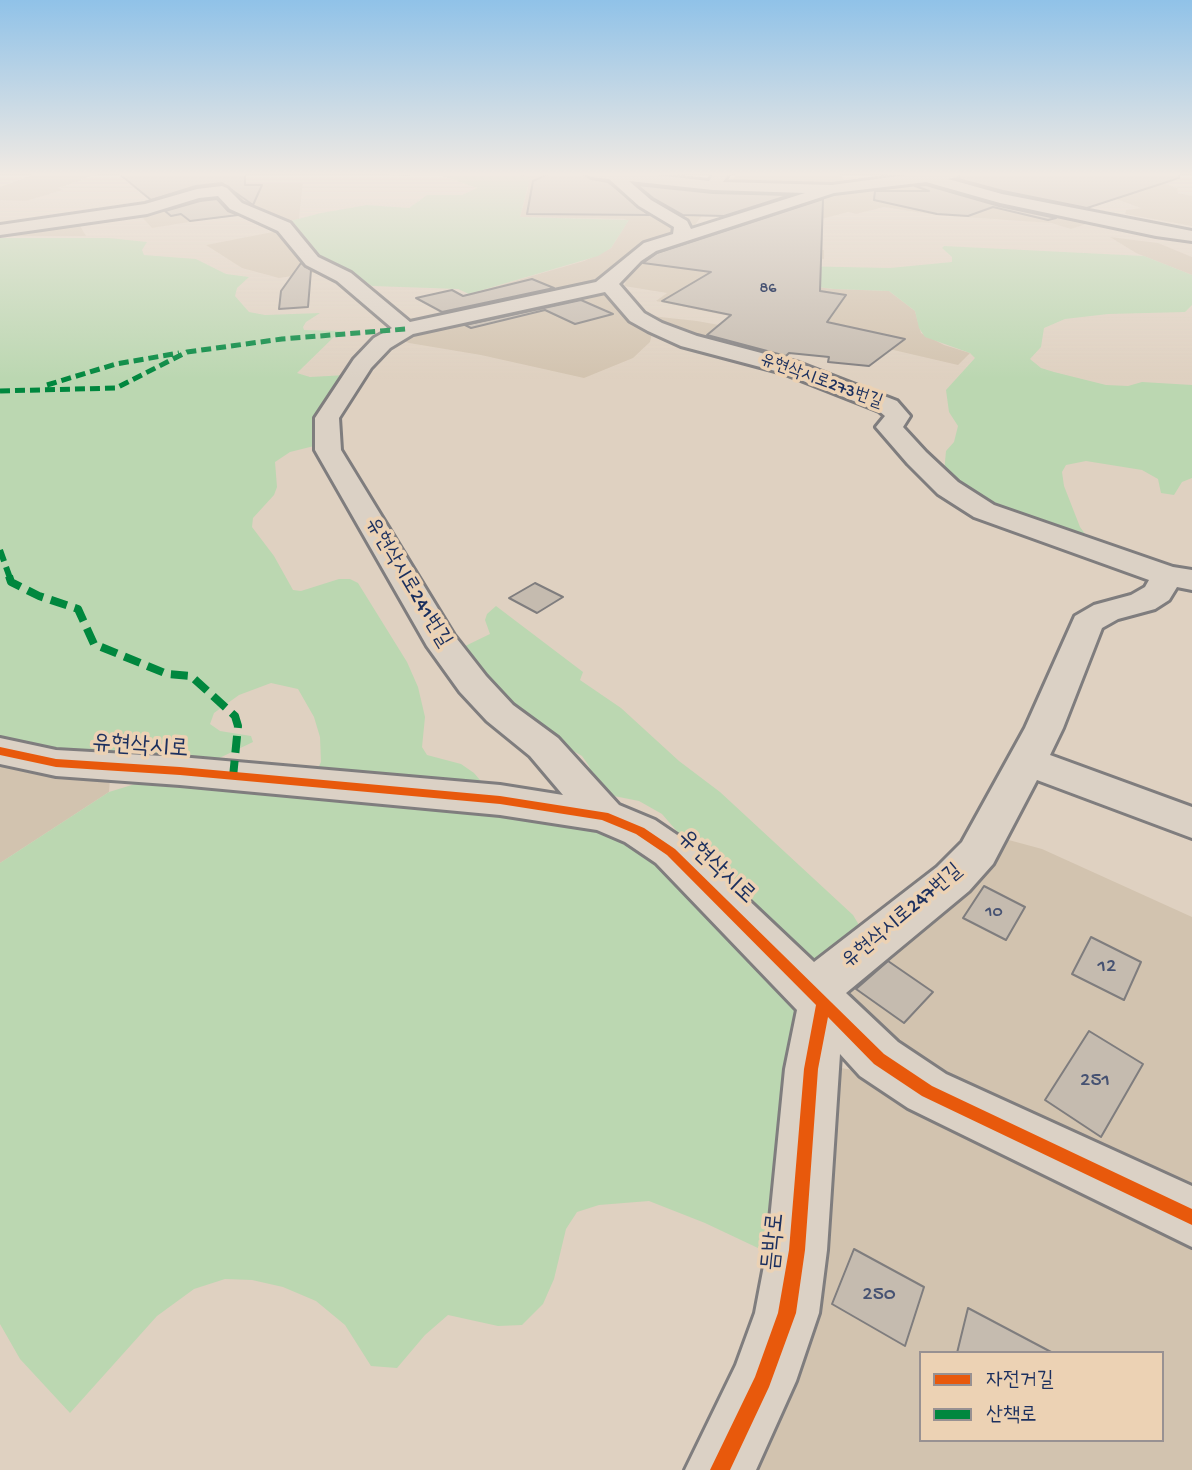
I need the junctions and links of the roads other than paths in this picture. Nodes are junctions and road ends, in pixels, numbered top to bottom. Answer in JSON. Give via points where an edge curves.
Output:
{"nodes":[{"id":1,"x":296,"y":242,"type":"edge"},
{"id":2,"x":667,"y":242,"type":"edge"},
{"id":3,"x":609,"y":284,"type":"junction"},
{"id":4,"x":406,"y":329,"type":"junction"},
{"id":5,"x":1180,"y":578,"type":"edge"},
{"id":6,"x":0,"y":751,"type":"edge"},
{"id":7,"x":1027,"y":761,"type":"junction"},
{"id":8,"x":604,"y":816,"type":"junction"},
{"id":9,"x":1192,"y":823,"type":"edge"},
{"id":10,"x":817,"y":998,"type":"junction"},
{"id":11,"x":1192,"y":1217,"type":"edge"},
{"id":12,"x":720,"y":1470,"type":"edge"}],
"edges":[{"from":1,"to":4,"type":"street","via":[[312,261],[350,282]]},
{"from":2,"to":3,"type":"street","via":[[635,257]]},
{"from":3,"to":4,"type":"street","name":"유현삭시로241번길"},
{"from":3,"to":5,"type":"street","name":"유현삭시로273번길","via":[[637,317],[655,327],[791,368],[888,407],[898,416],[889,426],[916,458],[948,488],[984,511]]},
{"from":4,"to":8,"type":"street","name":"유현삭시로241번길","via":[[382,343],[343,390],[327,418],[328,450],[439,639],[499,713],[544,747]]},
{"from":5,"to":7,"type":"street","name":"유현삭시로247번길","via":[[1151,598],[1087,623]]},
{"from":6,"to":8,"type":"street","name":"유현삭시로","via":[[56,763],[500,800]]},
{"from":7,"to":9,"type":"street"},
{"from":7,"to":10,"type":"street","name":"유현삭시로247번길","via":[[978,853]]},
{"from":8,"to":10,"type":"street","name":"유현삭시로","via":[[640,831],[671,852]]},
{"from":10,"to":11,"type":"street","name":"유현삭시로","via":[[879,1059],[927,1091]]},
{"from":10,"to":12,"type":"street","name":"듬박로","via":[[788,1312],[764,1381]]}]}
